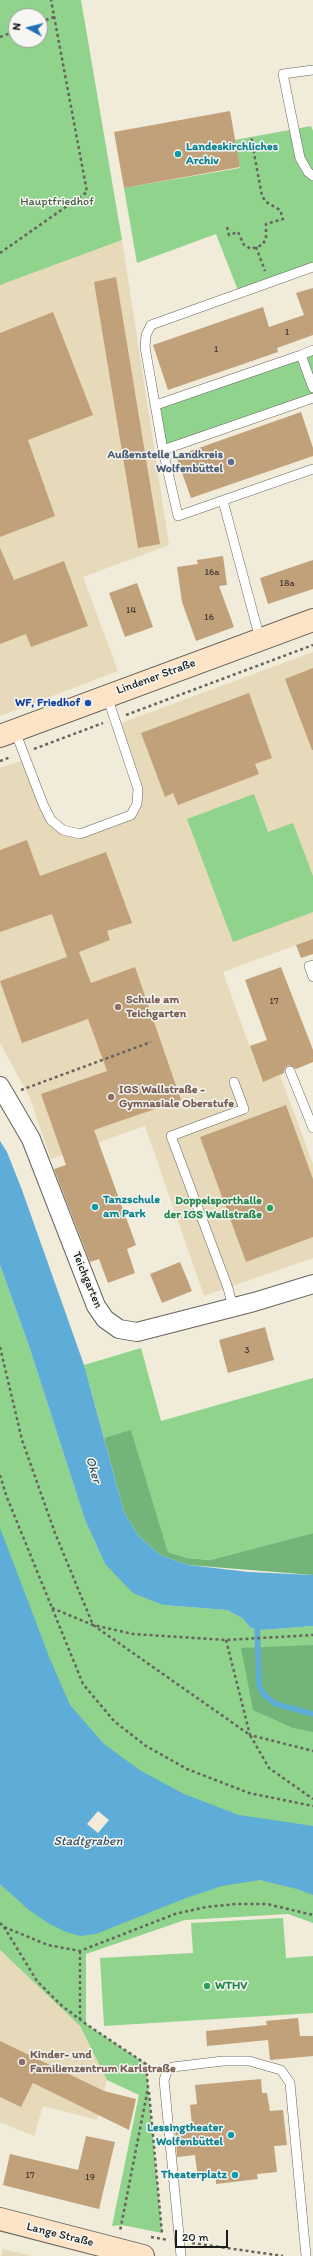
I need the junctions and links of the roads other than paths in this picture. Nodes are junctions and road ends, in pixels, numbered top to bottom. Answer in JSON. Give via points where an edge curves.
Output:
{"nodes":[{"id":1,"x":313,"y":70,"type":"edge"},
{"id":2,"x":313,"y":176,"type":"edge"},
{"id":3,"x":313,"y":267,"type":"edge"},
{"id":4,"x":313,"y":350,"type":"edge"},
{"id":5,"x":301,"y":354,"type":"junction"},
{"id":6,"x":313,"y":388,"type":"edge"},
{"id":7,"x":313,"y":398,"type":"edge"},
{"id":8,"x":156,"y":405,"type":"junction"},
{"id":9,"x":163,"y":450,"type":"junction"},
{"id":10,"x":313,"y":469,"type":"edge"},
{"id":11,"x":223,"y":501,"type":"junction"},
{"id":12,"x":313,"y":620,"type":"edge"},
{"id":13,"x":260,"y":639,"type":"junction"},
{"id":14,"x":107,"y":696,"type":"junction"},
{"id":15,"x":7,"y":734,"type":"edge"},
{"id":16,"x":313,"y":965,"type":"edge"},
{"id":17,"x":313,"y":977,"type":"edge"},
{"id":18,"x":290,"y":1071,"type":"dead end"},
{"id":19,"x":234,"y":1082,"type":"dead end"},
{"id":20,"x":3,"y":1091,"type":"edge"},
{"id":21,"x":313,"y":1128,"type":"edge"},
{"id":22,"x":313,"y":1284,"type":"edge"},
{"id":23,"x":233,"y":1308,"type":"junction"},
{"id":24,"x":0,"y":2219,"type":"edge"},
{"id":25,"x":145,"y":2246,"type":"edge"},
{"id":26,"x":181,"y":2256,"type":"edge"},
{"id":27,"x":306,"y":2256,"type":"edge"}],
"edges":[{"from":1,"to":2,"type":"lane","via":[[283,74],[300,158]]},
{"from":3,"to":8,"type":"lane","via":[[151,325],[146,335],[145,347]]},
{"from":4,"to":5,"type":"lane"},
{"from":5,"to":6,"type":"lane"},
{"from":5,"to":8,"type":"lane"},
{"from":7,"to":9,"type":"lane"},
{"from":8,"to":9,"type":"lane"},
{"from":9,"to":11,"type":"lane","via":[[178,516]]},
{"from":10,"to":11,"type":"lane"},
{"from":11,"to":13,"type":"lane"},
{"from":12,"to":13,"type":"main road","name":"Lindener Straße"},
{"from":13,"to":14,"type":"main road","name":"Lindener Straße"},
{"from":14,"to":15,"type":"main road","name":"Lindener Straße"},
{"from":14,"to":15,"type":"lane","via":[[138,789],[137,804],[131,815],[80,834],[63,830],[51,820],[23,753]]},
{"from":16,"to":17,"type":"lane","via":[[310,966]]},
{"from":18,"to":21,"type":"lane"},
{"from":19,"to":23,"type":"lane","via":[[244,1109],[171,1136],[228,1288]]},
{"from":20,"to":23,"type":"street","name":"Teichgarten","via":[[31,1139],[96,1306],[105,1319],[119,1329],[137,1332]]},
{"from":22,"to":23,"type":"street","name":"Teichgarten"},
{"from":24,"to":25,"type":"main road","name":"Lange Straße"},
{"from":26,"to":27,"type":"lane","via":[[164,2080],[167,2072],[173,2067],[223,2061],[249,2061],[281,2070],[290,2083]]}]}
